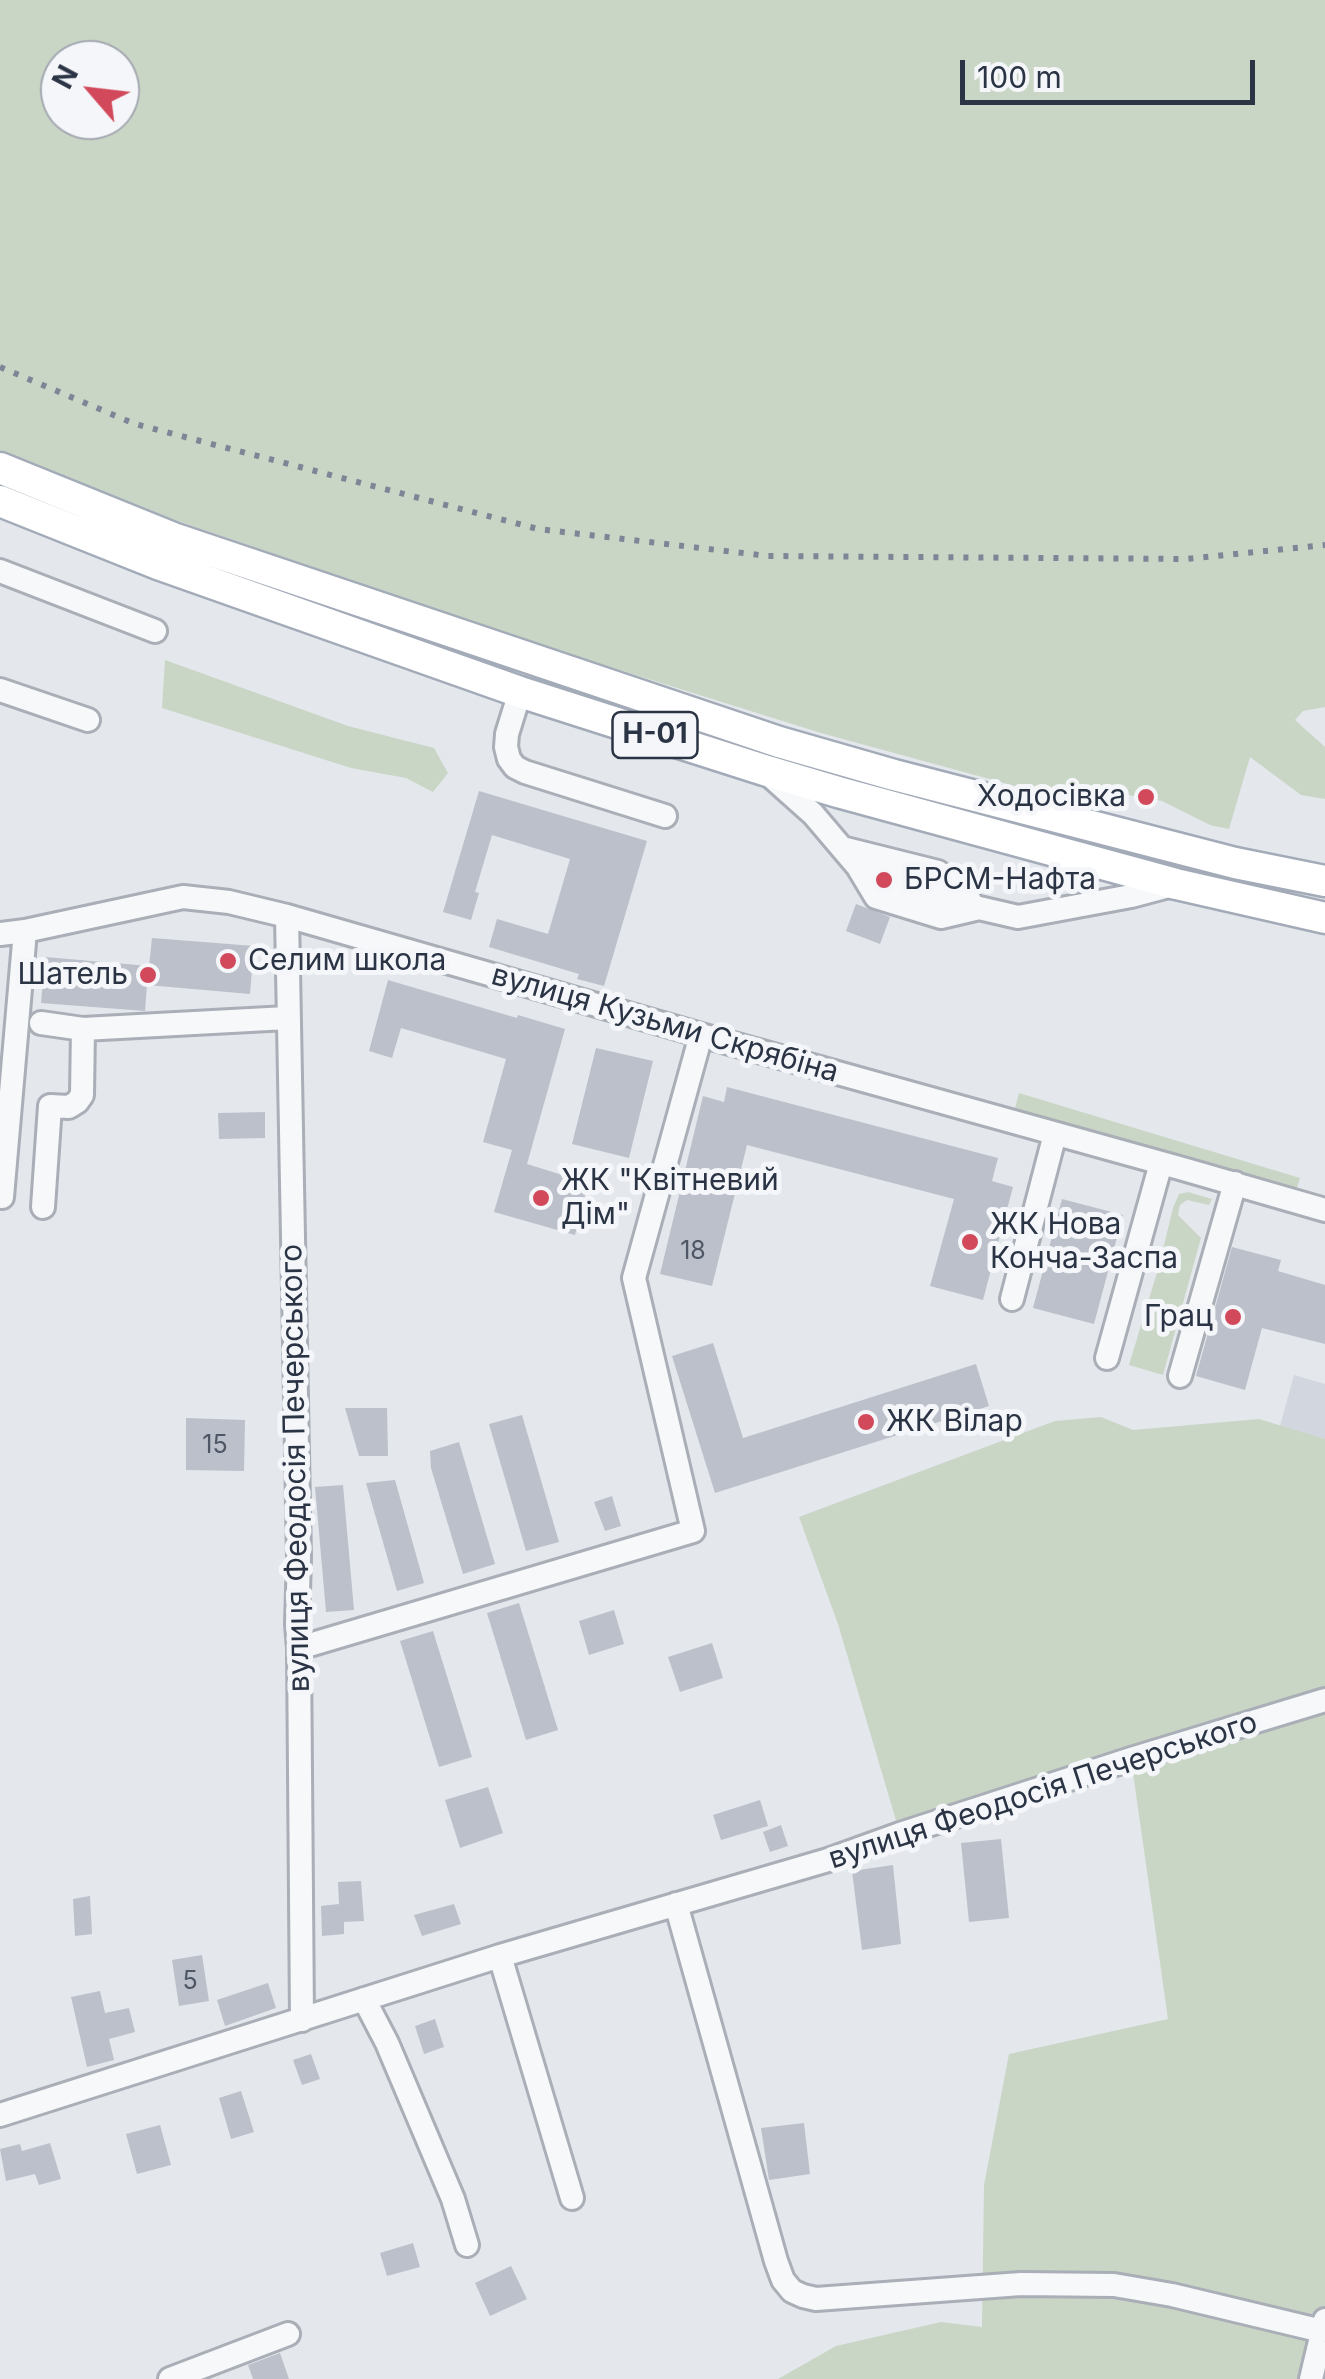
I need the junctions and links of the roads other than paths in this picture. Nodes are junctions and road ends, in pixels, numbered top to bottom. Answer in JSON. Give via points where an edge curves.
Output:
{"nodes":[{"id":1,"x":0,"y":468,"type":"edge"},
{"id":2,"x":0,"y":502,"type":"edge"},
{"id":3,"x":0,"y":571,"type":"edge"},
{"id":4,"x":155,"y":631,"type":"dead end"},
{"id":5,"x":0,"y":690,"type":"edge"},
{"id":6,"x":520,"y":692,"type":"junction"},
{"id":7,"x":88,"y":720,"type":"dead end"},
{"id":8,"x":764,"y":770,"type":"junction"},
{"id":9,"x":665,"y":816,"type":"dead end"},
{"id":10,"x":843,"y":848,"type":"junction"},
{"id":11,"x":1325,"y":881,"type":"edge"},
{"id":12,"x":1176,"y":884,"type":"junction"},
{"id":13,"x":979,"y":908,"type":"junction"},
{"id":14,"x":287,"y":916,"type":"junction"},
{"id":15,"x":1325,"y":918,"type":"edge"},
{"id":16,"x":26,"y":931,"type":"junction"},
{"id":17,"x":0,"y":934,"type":"edge"},
{"id":18,"x":287,"y":1018,"type":"junction"},
{"id":19,"x":41,"y":1023,"type":"dead end"},
{"id":20,"x":83,"y":1029,"type":"junction"},
{"id":21,"x":700,"y":1035,"type":"junction"},
{"id":22,"x":1055,"y":1134,"type":"junction"},
{"id":23,"x":1161,"y":1162,"type":"junction"},
{"id":24,"x":1235,"y":1183,"type":"junction"},
{"id":25,"x":2,"y":1197,"type":"edge"},
{"id":26,"x":43,"y":1206,"type":"dead end"},
{"id":27,"x":1325,"y":1210,"type":"edge"},
{"id":28,"x":1012,"y":1299,"type":"dead end"},
{"id":29,"x":1106,"y":1358,"type":"dead end"},
{"id":30,"x":1180,"y":1376,"type":"dead end"},
{"id":31,"x":299,"y":1648,"type":"junction"},
{"id":32,"x":1325,"y":1700,"type":"edge"},
{"id":33,"x":676,"y":1904,"type":"junction"},
{"id":34,"x":500,"y":1956,"type":"junction"},
{"id":35,"x":364,"y":1999,"type":"junction"},
{"id":36,"x":302,"y":2020,"type":"junction"},
{"id":37,"x":0,"y":2115,"type":"edge"},
{"id":38,"x":572,"y":2198,"type":"dead end"},
{"id":39,"x":467,"y":2245,"type":"dead end"},
{"id":40,"x":1323,"y":2325,"type":"edge"},
{"id":41,"x":288,"y":2334,"type":"dead end"},
{"id":42,"x":170,"y":2379,"type":"edge"},
{"id":43,"x":1311,"y":2379,"type":"edge"}],
"edges":[{"from":1,"to":11,"type":"main road","number":"Н-01","via":[[173,538],[779,742]]},
{"from":2,"to":6,"type":"main road","number":"Н-01"},
{"from":3,"to":4,"type":"street"},
{"from":5,"to":7,"type":"street"},
{"from":6,"to":8,"type":"main road","number":"Н-01"},
{"from":6,"to":9,"type":"street","via":[[506,747],[515,767]]},
{"from":8,"to":10,"type":"street"},
{"from":8,"to":12,"type":"main road","number":"Н-01"},
{"from":10,"to":13,"type":"street","via":[[858,867]]},
{"from":10,"to":13,"type":"street","via":[[938,872]]},
{"from":12,"to":13,"type":"street","via":[[1018,918]]},
{"from":12,"to":15,"type":"main road","number":"Н-01"},
{"from":14,"to":16,"type":"street","name":"вулиця Кузьми Скрябіна","via":[[183,898]]},
{"from":14,"to":18,"type":"street","name":"вулиця Феодосія Печерського"},
{"from":14,"to":21,"type":"street","name":"вулиця Кузьми Скрябіна"},
{"from":16,"to":17,"type":"street","name":"вулиця Кузьми Скрябіна"},
{"from":16,"to":25,"type":"street"},
{"from":18,"to":20,"type":"street"},
{"from":18,"to":31,"type":"street","name":"вулиця Феодосія Печерського"},
{"from":19,"to":20,"type":"street"},
{"from":20,"to":26,"type":"street","via":[[82,1095],[69,1107],[50,1106]]},
{"from":21,"to":22,"type":"street","name":"вулиця Кузьми Скрябіна"},
{"from":21,"to":31,"type":"street","via":[[634,1278],[693,1531]]},
{"from":22,"to":23,"type":"street","name":"вулиця Кузьми Скрябіна"},
{"from":22,"to":28,"type":"street"},
{"from":23,"to":24,"type":"street","name":"вулиця Кузьми Скрябіна"},
{"from":23,"to":29,"type":"street"},
{"from":24,"to":27,"type":"street","name":"вулиця Кузьми Скрябіна"},
{"from":24,"to":30,"type":"street"},
{"from":31,"to":36,"type":"street","name":"вулиця Феодосія Печерського"},
{"from":32,"to":33,"type":"street","name":"вулиця Феодосія Печерського"},
{"from":33,"to":34,"type":"street","name":"вулиця Феодосія Печерського"},
{"from":33,"to":40,"type":"street","via":[[776,2261],[792,2291],[816,2298],[1021,2284],[1114,2285]]},
{"from":34,"to":35,"type":"street","name":"вулиця Феодосія Печерського"},
{"from":34,"to":38,"type":"street"},
{"from":35,"to":36,"type":"street","name":"вулиця Феодосія Печерського"},
{"from":35,"to":39,"type":"street"},
{"from":36,"to":37,"type":"street","name":"вулиця Феодосія Печерського"},
{"from":40,"to":43,"type":"street"},
{"from":41,"to":42,"type":"street"}]}
